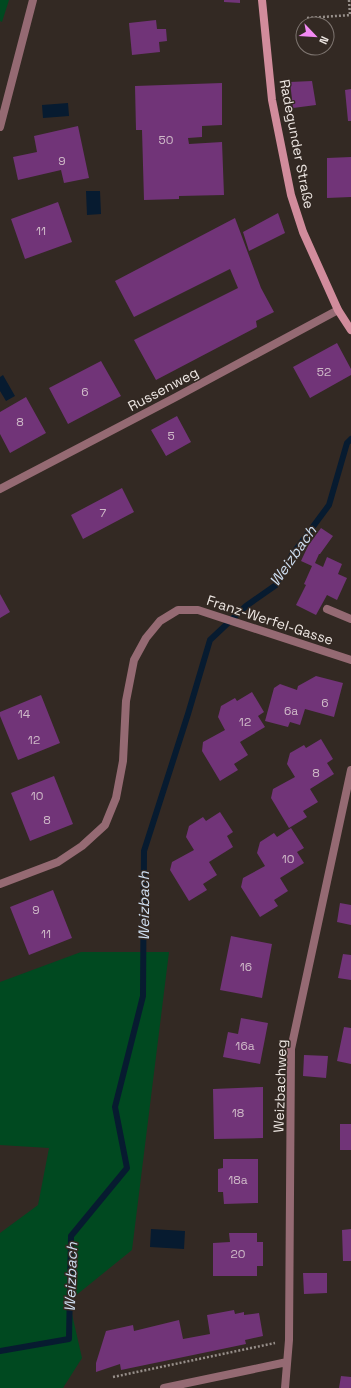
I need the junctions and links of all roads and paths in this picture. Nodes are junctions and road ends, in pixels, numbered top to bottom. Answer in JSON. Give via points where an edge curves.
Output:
{"nodes":[{"id":1,"x":33,"y":0,"type":"edge"},
{"id":2,"x":262,"y":0,"type":"edge"},
{"id":3,"x":349,"y":0,"type":"edge"},
{"id":4,"x":351,"y":15,"type":"edge"},
{"id":5,"x":335,"y":16,"type":"edge"},
{"id":6,"x":0,"y":127,"type":"edge"},
{"id":7,"x":338,"y":310,"type":"junction"},
{"id":8,"x":351,"y":330,"type":"edge"},
{"id":9,"x":0,"y":489,"type":"edge"},
{"id":10,"x":327,"y":610,"type":"dead end"},
{"id":11,"x":351,"y":619,"type":"edge"},
{"id":12,"x":351,"y":660,"type":"edge"},
{"id":13,"x":351,"y":770,"type":"edge"},
{"id":14,"x":0,"y":884,"type":"edge"},
{"id":15,"x":289,"y":1340,"type":"junction"},
{"id":16,"x":287,"y":1362,"type":"junction"},
{"id":17,"x":113,"y":1377,"type":"dead end"},
{"id":18,"x":164,"y":1388,"type":"edge"},
{"id":19,"x":285,"y":1388,"type":"edge"}],
"edges":[{"from":1,"to":6,"type":"street"},
{"from":2,"to":7,"type":"main road","name":"Radegunder Straße","via":[[272,100],[291,195]]},
{"from":3,"to":4,"type":"path"},
{"from":4,"to":5,"type":"path"},
{"from":7,"to":8,"type":"main road","name":"Radegunder Straße"},
{"from":7,"to":9,"type":"street","name":"Russenweg"},
{"from":10,"to":11,"type":"street"},
{"from":12,"to":14,"type":"street","name":"Franz-Werfel-Gasse","via":[[198,610],[178,610],[160,621],[146,638],[134,660],[126,701],[123,762],[116,798],[105,825],[82,846],[58,862]]},
{"from":13,"to":15,"type":"street","name":"Weizbachweg","via":[[291,1049]]},
{"from":15,"to":16,"type":"street","name":"Weizbachweg"},
{"from":15,"to":17,"type":"path"},
{"from":16,"to":18,"type":"street"},
{"from":16,"to":19,"type":"street","name":"Weizbachweg"}]}
